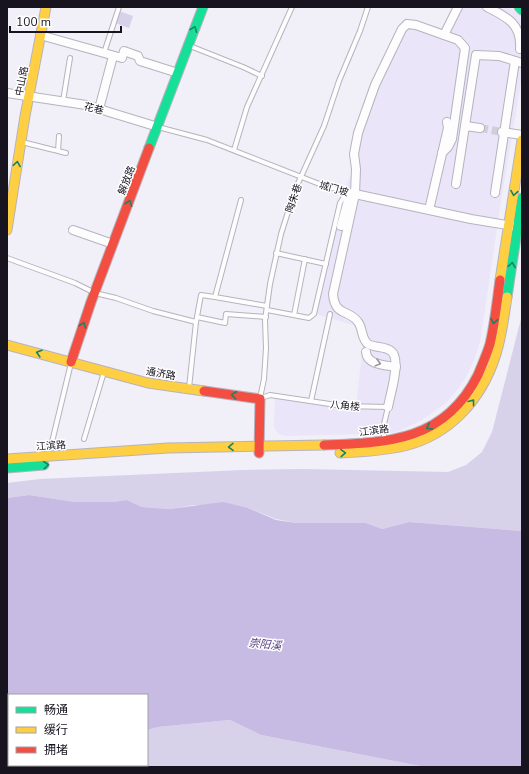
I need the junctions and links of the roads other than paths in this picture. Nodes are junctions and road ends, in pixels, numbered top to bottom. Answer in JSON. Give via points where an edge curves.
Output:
{"nodes":[{"id":1,"x":46,"y":7,"type":"edge"},
{"id":2,"x":118,"y":7,"type":"edge"},
{"id":3,"x":203,"y":7,"type":"edge"},
{"id":4,"x":292,"y":7,"type":"edge"},
{"id":5,"x":368,"y":7,"type":"edge"},
{"id":6,"x":458,"y":7,"type":"edge"},
{"id":7,"x":487,"y":7,"type":"edge"},
{"id":8,"x":519,"y":7,"type":"edge"},
{"id":9,"x":522,"y":10,"type":"edge"},
{"id":10,"x":40,"y":35,"type":"junction"},
{"id":11,"x":444,"y":35,"type":"junction"},
{"id":12,"x":188,"y":46,"type":"junction"},
{"id":13,"x":520,"y":49,"type":"dead end"},
{"id":14,"x":104,"y":53,"type":"junction"},
{"id":15,"x":113,"y":56,"type":"junction"},
{"id":16,"x":70,"y":58,"type":"dead end"},
{"id":17,"x":519,"y":62,"type":"edge"},
{"id":18,"x":178,"y":73,"type":"junction"},
{"id":19,"x":262,"y":76,"type":"junction"},
{"id":20,"x":7,"y":93,"type":"edge"},
{"id":21,"x":29,"y":96,"type":"junction"},
{"id":22,"x":63,"y":101,"type":"junction"},
{"id":23,"x":99,"y":109,"type":"junction"},
{"id":24,"x":448,"y":122,"type":"dead end"},
{"id":25,"x":158,"y":126,"type":"junction"},
{"id":26,"x":465,"y":126,"type":"junction"},
{"id":27,"x":480,"y":128,"type":"tunnel mouth"},
{"id":28,"x":503,"y":132,"type":"junction"},
{"id":29,"x":522,"y":135,"type":"edge"},
{"id":30,"x":59,"y":136,"type":"dead end"},
{"id":31,"x":522,"y":140,"type":"edge"},
{"id":32,"x":21,"y":142,"type":"junction"},
{"id":33,"x":234,"y":150,"type":"junction"},
{"id":34,"x":58,"y":151,"type":"junction"},
{"id":35,"x":66,"y":153,"type":"dead end"},
{"id":36,"x":442,"y":153,"type":"junction"},
{"id":37,"x":300,"y":176,"type":"junction"},
{"id":38,"x":456,"y":184,"type":"dead end"},
{"id":39,"x":351,"y":193,"type":"junction"},
{"id":40,"x":495,"y":193,"type":"dead end"},
{"id":41,"x":522,"y":198,"type":"edge"},
{"id":42,"x":241,"y":200,"type":"dead end"},
{"id":43,"x":429,"y":210,"type":"junction"},
{"id":44,"x":342,"y":226,"type":"dead end"},
{"id":45,"x":513,"y":226,"type":"junction"},
{"id":46,"x":7,"y":230,"type":"edge"},
{"id":47,"x":73,"y":230,"type":"dead end"},
{"id":48,"x":113,"y":244,"type":"junction"},
{"id":49,"x":276,"y":254,"type":"junction"},
{"id":50,"x":7,"y":258,"type":"edge"},
{"id":51,"x":306,"y":260,"type":"junction"},
{"id":52,"x":326,"y":264,"type":"junction"},
{"id":53,"x":95,"y":293,"type":"junction"},
{"id":54,"x":215,"y":297,"type":"junction"},
{"id":55,"x":267,"y":308,"type":"junction"},
{"id":56,"x":330,"y":314,"type":"dead end"},
{"id":57,"x":294,"y":315,"type":"junction"},
{"id":58,"x":197,"y":317,"type":"junction"},
{"id":59,"x":266,"y":317,"type":"junction"},
{"id":60,"x":196,"y":322,"type":"junction"},
{"id":61,"x":7,"y":345,"type":"edge"},
{"id":62,"x":366,"y":352,"type":"dead end"},
{"id":63,"x":71,"y":362,"type":"junction"},
{"id":64,"x":396,"y":367,"type":"junction"},
{"id":65,"x":104,"y":371,"type":"junction"},
{"id":66,"x":189,"y":388,"type":"junction"},
{"id":67,"x":260,"y":399,"type":"junction"},
{"id":68,"x":311,"y":401,"type":"junction"},
{"id":69,"x":388,"y":407,"type":"junction"},
{"id":70,"x":84,"y":439,"type":"dead end"},
{"id":71,"x":52,"y":442,"type":"dead end"},
{"id":72,"x":384,"y":445,"type":"junction"},
{"id":73,"x":259,"y":450,"type":"junction"},
{"id":74,"x":7,"y":459,"type":"edge"},
{"id":75,"x":7,"y":468,"type":"edge"}],
"edges":[{"from":1,"to":10,"type":"main road","name":"中山路"},
{"from":2,"to":14,"type":"lane"},
{"from":12,"to":3,"type":"main road","name":"解放路","one_way":true},
{"from":4,"to":19,"type":"lane"},
{"from":5,"to":37,"type":"lane","name":"陶朱巷","via":[[324,126]]},
{"from":6,"to":11,"type":"street"},
{"from":7,"to":13,"type":"street","via":[[509,20],[517,29],[521,38]]},
{"from":8,"to":9,"type":"main road"},
{"from":10,"to":14,"type":"street"},
{"from":10,"to":21,"type":"main road","name":"中山路"},
{"from":11,"to":36,"type":"street","via":[[458,40],[465,48],[452,139]]},
{"from":11,"to":39,"type":"street","via":[[416,25],[408,24],[402,29],[375,85],[358,133],[354,154],[356,169]]},
{"from":12,"to":18,"type":"main road","name":"解放路"},
{"from":12,"to":19,"type":"lane"},
{"from":14,"to":15,"type":"street"},
{"from":15,"to":18,"type":"street","via":[[122,58],[124,51],[138,56],[140,61]]},
{"from":15,"to":23,"type":"street"},
{"from":16,"to":22,"type":"lane"},
{"from":17,"to":26,"type":"street","via":[[499,56],[476,55]]},
{"from":17,"to":28,"type":"street"},
{"from":18,"to":25,"type":"main road","name":"解放路"},
{"from":19,"to":33,"type":"lane","via":[[247,108]]},
{"from":20,"to":21,"type":"street","name":"花巷"},
{"from":21,"to":22,"type":"street","name":"花巷"},
{"from":21,"to":32,"type":"main road","name":"中山路"},
{"from":22,"to":23,"type":"street","name":"花巷"},
{"from":23,"to":25,"type":"street","name":"花巷"},
{"from":24,"to":36,"type":"street"},
{"from":25,"to":33,"type":"lane","name":"城门坡"},
{"from":48,"to":25,"type":"main road","name":"解放路","one_way":true},
{"from":26,"to":27,"type":"street"},
{"from":26,"to":38,"type":"street"},
{"from":28,"to":29,"type":"street"},
{"from":28,"to":40,"type":"street"},
{"from":30,"to":34,"type":"lane"},
{"from":31,"to":45,"type":"main road","name":"江滨路","one_way":true},
{"from":32,"to":34,"type":"lane"},
{"from":46,"to":32,"type":"main road","name":"中山路","one_way":true},
{"from":33,"to":37,"type":"lane","name":"城门坡"},
{"from":34,"to":35,"type":"lane"},
{"from":36,"to":43,"type":"street"},
{"from":37,"to":39,"type":"lane","name":"城门坡"},
{"from":37,"to":49,"type":"lane","name":"陶朱巷"},
{"from":39,"to":43,"type":"street","name":"城门坡"},
{"from":39,"to":44,"type":"street"},
{"from":39,"to":52,"type":"lane","via":[[340,202]]},
{"from":39,"to":64,"type":"street","via":[[333,294],[334,302],[341,311],[356,320],[367,343],[393,352]]},
{"from":41,"to":45,"type":"main road","name":"江滨路"},
{"from":42,"to":54,"type":"lane"},
{"from":43,"to":45,"type":"street","name":"城门坡"},
{"from":45,"to":72,"type":"main road","name":"江滨路","via":[[498,347],[482,388],[461,415],[439,432],[413,444]]},
{"from":47,"to":48,"type":"street"},
{"from":48,"to":53,"type":"main road","name":"解放路"},
{"from":49,"to":51,"type":"lane"},
{"from":49,"to":55,"type":"lane","name":"陶朱巷"},
{"from":50,"to":53,"type":"lane"},
{"from":51,"to":52,"type":"lane"},
{"from":51,"to":57,"type":"lane"},
{"from":52,"to":57,"type":"lane","via":[[314,314],[309,318]]},
{"from":53,"to":60,"type":"lane","via":[[153,312]]},
{"from":63,"to":53,"type":"main road","name":"解放路","one_way":true},
{"from":54,"to":55,"type":"lane"},
{"from":54,"to":58,"type":"lane","via":[[201,295]]},
{"from":55,"to":57,"type":"lane"},
{"from":55,"to":59,"type":"lane","name":"陶朱巷"},
{"from":56,"to":68,"type":"lane"},
{"from":58,"to":59,"type":"lane","via":[[225,323],[226,314]]},
{"from":58,"to":60,"type":"lane"},
{"from":59,"to":67,"type":"lane","name":"陶朱巷","via":[[264,379]]},
{"from":60,"to":66,"type":"lane"},
{"from":63,"to":61,"type":"main road","name":"通济路","one_way":true},
{"from":62,"to":64,"type":"street","one_way":true,"via":[[369,360]]},
{"from":63,"to":65,"type":"main road","name":"通济路"},
{"from":63,"to":71,"type":"lane"},
{"from":64,"to":69,"type":"street"},
{"from":65,"to":66,"type":"main road","name":"通济路","via":[[148,383]]},
{"from":65,"to":70,"type":"lane"},
{"from":67,"to":66,"type":"main road","name":"通济路","one_way":true},
{"from":67,"to":68,"type":"lane","name":"八角楼","via":[[270,395]]},
{"from":67,"to":73,"type":"main road"},
{"from":68,"to":69,"type":"lane","name":"八角楼","via":[[342,406]]},
{"from":69,"to":72,"type":"lane","via":[[384,424]]},
{"from":72,"to":73,"type":"main road","name":"江滨路","via":[[345,453]]},
{"from":73,"to":74,"type":"main road","name":"江滨路","one_way":true,"via":[[190,448]]},
{"from":75,"to":73,"type":"main road","name":"江滨路","one_way":true}]}
